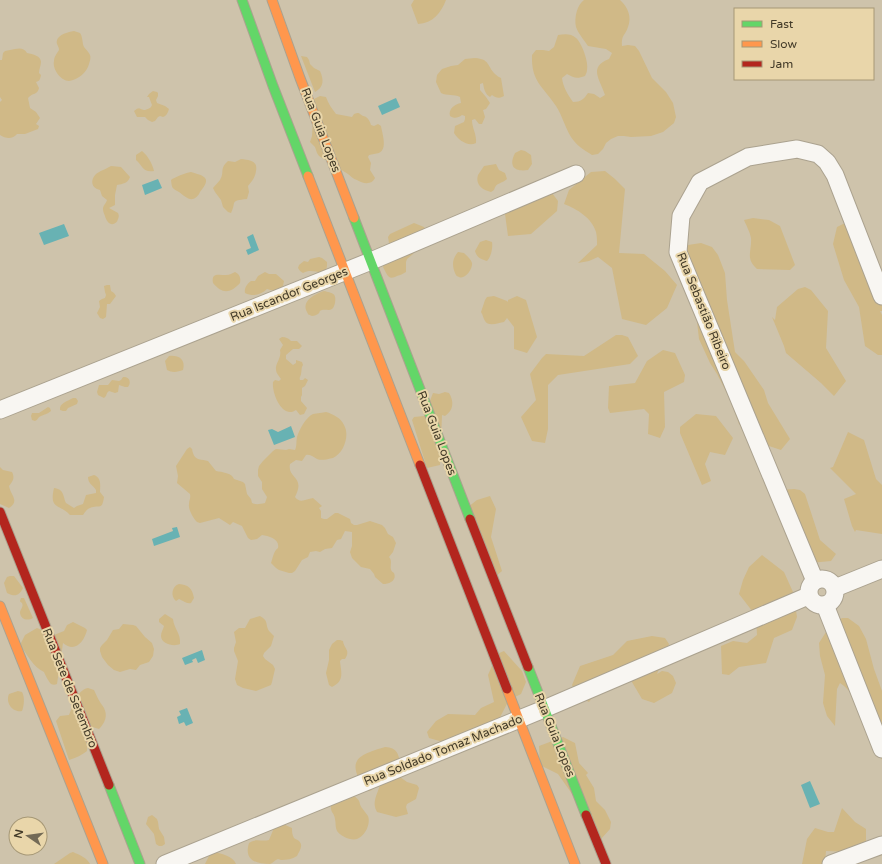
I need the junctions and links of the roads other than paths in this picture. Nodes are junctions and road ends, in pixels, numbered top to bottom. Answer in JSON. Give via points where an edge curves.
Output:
{"nodes":[{"id":1,"x":242,"y":0,"type":"edge"},
{"id":2,"x":272,"y":0,"type":"edge"},
{"id":3,"x":576,"y":174,"type":"dead end"},
{"id":4,"x":371,"y":261,"type":"junction"},
{"id":5,"x":345,"y":272,"type":"junction"},
{"id":6,"x":882,"y":296,"type":"edge"},
{"id":7,"x":0,"y":410,"type":"edge"},
{"id":8,"x":0,"y":512,"type":"edge"},
{"id":9,"x":882,"y":569,"type":"edge"},
{"id":10,"x":812,"y":588,"type":"junction"},
{"id":11,"x":835,"y":588,"type":"junction"},
{"id":12,"x":825,"y":605,"type":"junction"},
{"id":13,"x":0,"y":606,"type":"edge"},
{"id":14,"x":544,"y":709,"type":"junction"},
{"id":15,"x":519,"y":719,"type":"junction"},
{"id":16,"x":882,"y":749,"type":"edge"},
{"id":17,"x":882,"y":845,"type":"edge"},
{"id":18,"x":103,"y":864,"type":"edge"},
{"id":19,"x":140,"y":864,"type":"edge"},
{"id":20,"x":165,"y":864,"type":"edge"},
{"id":21,"x":575,"y":864,"type":"edge"},
{"id":22,"x":606,"y":864,"type":"edge"},
{"id":23,"x":831,"y":864,"type":"edge"}],
"edges":[{"from":1,"to":5,"type":"main road"},
{"from":2,"to":4,"type":"main road","name":"Rua Guia Lopes"},
{"from":3,"to":4,"type":"street","name":"Rua Iscandor Georges"},
{"from":4,"to":5,"type":"street","name":"Rua Iscandor Georges"},
{"from":4,"to":14,"type":"main road","name":"Rua Guia Lopes"},
{"from":5,"to":7,"type":"street","name":"Rua Iscandor Georges"},
{"from":5,"to":15,"type":"main road"},
{"from":6,"to":10,"type":"street","name":"Rua Sebastião Ribeiro","via":[[834,175],[827,162],[818,154],[797,148],[748,157],[700,182],[681,216],[678,252]]},
{"from":8,"to":19,"type":"main road","name":"Rua Sete de Setembro"},
{"from":9,"to":11,"type":"street"},
{"from":10,"to":11,"type":"street","via":[[818,579],[825,579]]},
{"from":10,"to":12,"type":"street","via":[[812,602]]},
{"from":10,"to":14,"type":"street","name":"Rua Soldado Tomaz Machado"},
{"from":11,"to":12,"type":"street","via":[[831,602]]},
{"from":12,"to":16,"type":"street"},
{"from":13,"to":18,"type":"main road"},
{"from":14,"to":15,"type":"street","name":"Rua Soldado Tomaz Machado"},
{"from":14,"to":22,"type":"main road","name":"Rua Guia Lopes"},
{"from":15,"to":20,"type":"street","name":"Rua Soldado Tomaz Machado"},
{"from":15,"to":21,"type":"main road"},
{"from":17,"to":23,"type":"street"}]}
